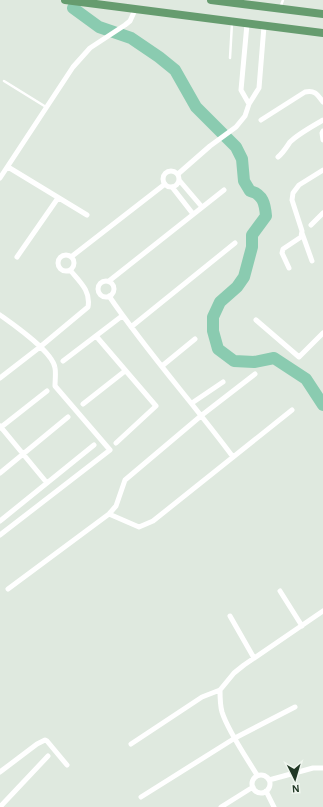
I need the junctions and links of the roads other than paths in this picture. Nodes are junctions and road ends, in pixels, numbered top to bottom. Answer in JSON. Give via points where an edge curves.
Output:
{"nodes":[{"id":1,"x":65,"y":0,"type":"edge"},
{"id":2,"x":211,"y":0,"type":"edge"},
{"id":3,"x":283,"y":0,"type":"edge"},
{"id":4,"x":280,"y":8,"type":"junction"},
{"id":5,"x":135,"y":10,"type":"junction"},
{"id":6,"x":323,"y":14,"type":"edge"},
{"id":7,"x":232,"y":22,"type":"junction"},
{"id":8,"x":248,"y":24,"type":"junction"},
{"id":9,"x":264,"y":26,"type":"junction"},
{"id":10,"x":323,"y":33,"type":"edge"},
{"id":11,"x":230,"y":58,"type":"dead end"},
{"id":12,"x":4,"y":81,"type":"dead end"},
{"id":13,"x":323,"y":102,"type":"edge"},
{"id":14,"x":249,"y":104,"type":"junction"},
{"id":15,"x":46,"y":107,"type":"junction"},
{"id":16,"x":261,"y":120,"type":"dead end"},
{"id":17,"x":323,"y":120,"type":"edge"},
{"id":18,"x":323,"y":131,"type":"edge"},
{"id":19,"x":323,"y":140,"type":"edge"},
{"id":20,"x":278,"y":158,"type":"dead end"},
{"id":21,"x":8,"y":167,"type":"junction"},
{"id":22,"x":323,"y":170,"type":"edge"},
{"id":23,"x":178,"y":177,"type":"junction"},
{"id":24,"x":0,"y":178,"type":"edge"},
{"id":25,"x":165,"y":184,"type":"junction"},
{"id":26,"x":172,"y":187,"type":"junction"},
{"id":27,"x":224,"y":190,"type":"dead end"},
{"id":28,"x":58,"y":198,"type":"junction"},
{"id":29,"x":202,"y":207,"type":"junction"},
{"id":30,"x":323,"y":213,"type":"edge"},
{"id":31,"x":193,"y":214,"type":"junction"},
{"id":32,"x":87,"y":215,"type":"dead end"},
{"id":33,"x":311,"y":225,"type":"dead end"},
{"id":34,"x":302,"y":233,"type":"junction"},
{"id":35,"x":235,"y":243,"type":"dead end"},
{"id":36,"x":16,"y":257,"type":"dead end"},
{"id":37,"x":71,"y":257,"type":"junction"},
{"id":38,"x":312,"y":261,"type":"dead end"},
{"id":39,"x":290,"y":268,"type":"dead end"},
{"id":40,"x":70,"y":270,"type":"junction"},
{"id":41,"x":109,"y":281,"type":"junction"},
{"id":42,"x":109,"y":296,"type":"junction"},
{"id":43,"x":0,"y":315,"type":"edge"},
{"id":44,"x":122,"y":316,"type":"junction"},
{"id":45,"x":256,"y":320,"type":"dead end"},
{"id":46,"x":131,"y":327,"type":"junction"},
{"id":47,"x":323,"y":332,"type":"edge"},
{"id":48,"x":96,"y":336,"type":"junction"},
{"id":49,"x":195,"y":339,"type":"dead end"},
{"id":50,"x":40,"y":347,"type":"junction"},
{"id":51,"x":63,"y":361,"type":"dead end"},
{"id":52,"x":162,"y":366,"type":"junction"},
{"id":53,"x":125,"y":371,"type":"junction"},
{"id":54,"x":255,"y":374,"type":"dead end"},
{"id":55,"x":0,"y":378,"type":"edge"},
{"id":56,"x":223,"y":382,"type":"dead end"},
{"id":57,"x":47,"y":391,"type":"dead end"},
{"id":58,"x":192,"y":403,"type":"junction"},
{"id":59,"x":83,"y":404,"type":"dead end"},
{"id":60,"x":292,"y":410,"type":"dead end"},
{"id":61,"x":202,"y":415,"type":"junction"},
{"id":62,"x":68,"y":417,"type":"dead end"},
{"id":63,"x":0,"y":427,"type":"edge"},
{"id":64,"x":116,"y":442,"type":"dead end"},
{"id":65,"x":94,"y":445,"type":"dead end"},
{"id":66,"x":23,"y":454,"type":"junction"},
{"id":67,"x":233,"y":457,"type":"junction"},
{"id":68,"x":0,"y":473,"type":"edge"},
{"id":69,"x":48,"y":483,"type":"junction"},
{"id":70,"x":109,"y":514,"type":"junction"},
{"id":71,"x":0,"y":521,"type":"edge"},
{"id":72,"x":0,"y":535,"type":"edge"},
{"id":73,"x":8,"y":589,"type":"dead end"},
{"id":74,"x":280,"y":591,"type":"dead end"},
{"id":75,"x":323,"y":611,"type":"edge"},
{"id":76,"x":230,"y":616,"type":"dead end"},
{"id":77,"x":302,"y":626,"type":"junction"},
{"id":78,"x":254,"y":658,"type":"junction"},
{"id":79,"x":220,"y":690,"type":"junction"},
{"id":80,"x":295,"y":707,"type":"dead end"},
{"id":81,"x":235,"y":738,"type":"junction"},
{"id":82,"x":131,"y":744,"type":"dead end"},
{"id":83,"x":48,"y":756,"type":"dead end"},
{"id":84,"x":67,"y":765,"type":"dead end"},
{"id":85,"x":323,"y":768,"type":"edge"},
{"id":86,"x":0,"y":772,"type":"edge"},
{"id":87,"x":257,"y":776,"type":"junction"},
{"id":88,"x":269,"y":780,"type":"junction"},
{"id":89,"x":253,"y":788,"type":"junction"},
{"id":90,"x":266,"y":791,"type":"junction"},
{"id":91,"x":141,"y":797,"type":"dead end"},
{"id":92,"x":0,"y":807,"type":"edge"},
{"id":93,"x":221,"y":807,"type":"edge"},
{"id":94,"x":274,"y":807,"type":"edge"}],
"edges":[{"from":1,"to":5,"type":"main road"},
{"from":2,"to":4,"type":"main road"},
{"from":3,"to":4,"type":"lane"},
{"from":4,"to":6,"type":"main road"},
{"from":5,"to":7,"type":"main road"},
{"from":5,"to":15,"type":"street","via":[[130,21],[90,48],[72,68]]},
{"from":7,"to":8,"type":"main road"},
{"from":7,"to":11,"type":"lane"},
{"from":8,"to":9,"type":"main road"},
{"from":8,"to":14,"type":"street","via":[[241,90]]},
{"from":9,"to":10,"type":"main road"},
{"from":9,"to":14,"type":"street","via":[[259,88]]},
{"from":12,"to":15,"type":"lane"},
{"from":13,"to":16,"type":"street","via":[[316,92],[305,92]]},
{"from":14,"to":23,"type":"street","via":[[245,116],[236,127],[210,146]]},
{"from":15,"to":21,"type":"street"},
{"from":17,"to":20,"type":"street","via":[[290,143]]},
{"from":18,"to":19,"type":"street"},
{"from":21,"to":24,"type":"street"},
{"from":21,"to":28,"type":"street"},
{"from":22,"to":34,"type":"street","via":[[299,185],[293,193],[292,200]]},
{"from":23,"to":25,"type":"street","via":[[171,171],[166,172],[163,177]]},
{"from":23,"to":26,"type":"street","via":[[177,185]]},
{"from":23,"to":29,"type":"street"},
{"from":25,"to":26,"type":"street"},
{"from":25,"to":37,"type":"street"},
{"from":26,"to":31,"type":"street"},
{"from":27,"to":29,"type":"street"},
{"from":28,"to":32,"type":"street"},
{"from":28,"to":36,"type":"street"},
{"from":29,"to":31,"type":"street"},
{"from":30,"to":33,"type":"street"},
{"from":31,"to":41,"type":"street"},
{"from":34,"to":38,"type":"street"},
{"from":34,"to":39,"type":"street","via":[[301,237],[282,249]]},
{"from":35,"to":46,"type":"street"},
{"from":37,"to":40,"type":"street","via":[[74,264]]},
{"from":37,"to":40,"type":"street","via":[[61,256],[58,263],[62,270]]},
{"from":40,"to":50,"type":"street","via":[[89,295],[88,307]]},
{"from":41,"to":42,"type":"street","via":[[115,288]]},
{"from":41,"to":42,"type":"street","via":[[102,281],[98,288],[101,295]]},
{"from":42,"to":44,"type":"street"},
{"from":43,"to":50,"type":"street","via":[[26,333]]},
{"from":44,"to":46,"type":"street"},
{"from":44,"to":48,"type":"street"},
{"from":45,"to":47,"type":"street","via":[[299,357]]},
{"from":46,"to":52,"type":"street"},
{"from":48,"to":51,"type":"street"},
{"from":48,"to":53,"type":"street"},
{"from":49,"to":52,"type":"street"},
{"from":50,"to":55,"type":"street"},
{"from":50,"to":72,"type":"street","via":[[56,368],[54,386],[110,450]]},
{"from":52,"to":58,"type":"street"},
{"from":53,"to":59,"type":"street"},
{"from":53,"to":64,"type":"street","via":[[156,406]]},
{"from":54,"to":61,"type":"street"},
{"from":56,"to":58,"type":"street"},
{"from":57,"to":63,"type":"street"},
{"from":58,"to":61,"type":"street"},
{"from":60,"to":67,"type":"street"},
{"from":61,"to":67,"type":"street"},
{"from":61,"to":70,"type":"street","via":[[125,480],[116,506]]},
{"from":62,"to":66,"type":"street"},
{"from":63,"to":66,"type":"street"},
{"from":65,"to":69,"type":"street"},
{"from":66,"to":68,"type":"street"},
{"from":66,"to":69,"type":"street"},
{"from":67,"to":70,"type":"street","via":[[153,521],[139,527]]},
{"from":69,"to":71,"type":"street"},
{"from":70,"to":73,"type":"street"},
{"from":74,"to":77,"type":"street"},
{"from":75,"to":77,"type":"street"},
{"from":76,"to":78,"type":"street"},
{"from":77,"to":78,"type":"street"},
{"from":78,"to":79,"type":"street","via":[[234,673]]},
{"from":79,"to":81,"type":"street","via":[[222,713]]},
{"from":79,"to":82,"type":"street","via":[[202,697]]},
{"from":80,"to":81,"type":"street"},
{"from":81,"to":87,"type":"street"},
{"from":81,"to":91,"type":"street"},
{"from":83,"to":92,"type":"street"},
{"from":84,"to":86,"type":"street","via":[[45,740]]},
{"from":85,"to":88,"type":"street","via":[[313,768]]},
{"from":87,"to":88,"type":"street","via":[[265,776]]},
{"from":87,"to":89,"type":"street","via":[[253,779]]},
{"from":88,"to":90,"type":"street"},
{"from":89,"to":90,"type":"street","via":[[257,792]]},
{"from":89,"to":93,"type":"street"},
{"from":90,"to":94,"type":"street"}]}
